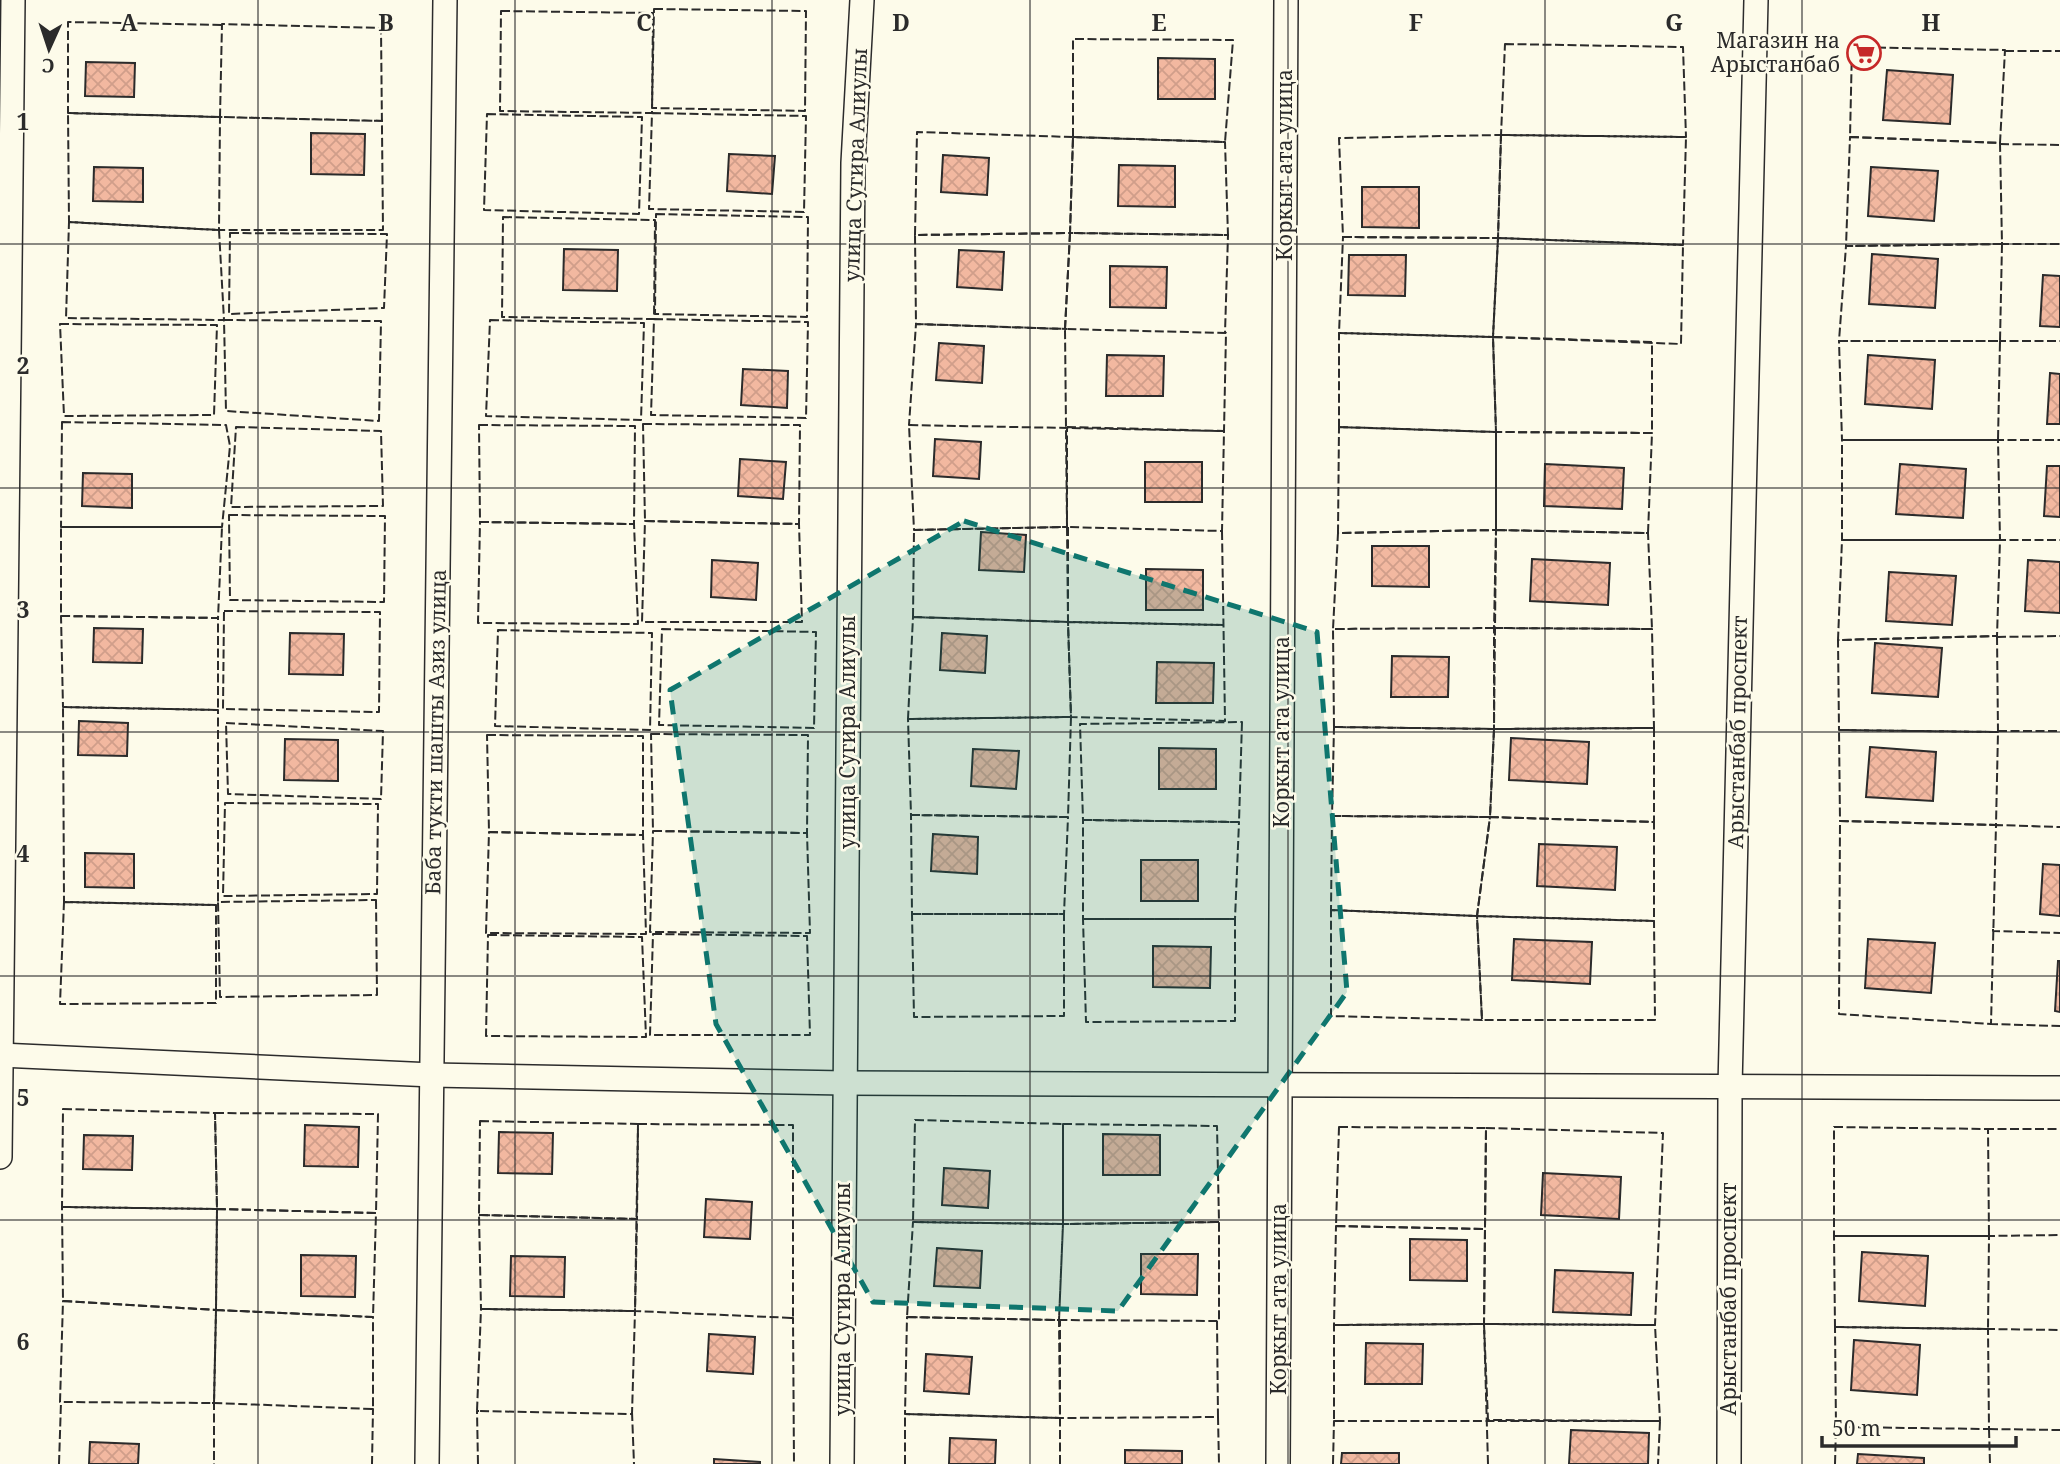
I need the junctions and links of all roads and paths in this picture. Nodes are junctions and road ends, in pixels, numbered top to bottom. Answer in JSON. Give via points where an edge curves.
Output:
{"nodes":[{"id":1,"x":13,"y":0,"type":"edge"},
{"id":2,"x":445,"y":0,"type":"edge"},
{"id":3,"x":862,"y":0,"type":"edge"},
{"id":4,"x":1286,"y":0,"type":"edge"},
{"id":5,"x":1756,"y":0,"type":"edge"},
{"id":6,"x":1,"y":1055,"type":"edge"},
{"id":7,"x":432,"y":1075,"type":"junction"},
{"id":8,"x":845,"y":1083,"type":"junction"},
{"id":9,"x":1280,"y":1086,"type":"junction"},
{"id":10,"x":1730,"y":1087,"type":"junction"},
{"id":11,"x":2060,"y":1088,"type":"edge"},
{"id":12,"x":0,"y":1157,"type":"edge"},
{"id":13,"x":427,"y":1464,"type":"edge"},
{"id":14,"x":842,"y":1464,"type":"edge"},
{"id":15,"x":1278,"y":1464,"type":"edge"},
{"id":16,"x":1729,"y":1464,"type":"edge"}],
"edges":[{"from":1,"to":6,"type":"street"},
{"from":2,"to":7,"type":"street","name":"Баба тукти шашты Азиз улица"},
{"from":3,"to":8,"type":"street","name":"улица Сугира Алиулы","via":[[853,163]]},
{"from":4,"to":9,"type":"street","name":"Коркыт ата улица"},
{"from":5,"to":10,"type":"street","name":"Арыстанбаб проспект"},
{"from":6,"to":7,"type":"street"},
{"from":6,"to":12,"type":"street"},
{"from":7,"to":8,"type":"street"},
{"from":7,"to":13,"type":"street","name":"Баба тукти шашты Азиз улица"},
{"from":8,"to":9,"type":"street"},
{"from":8,"to":14,"type":"street","name":"улица Сугира Алиулы"},
{"from":9,"to":10,"type":"street"},
{"from":9,"to":15,"type":"street","name":"Коркыт ата улица"},
{"from":10,"to":11,"type":"street"},
{"from":10,"to":16,"type":"street","name":"Арыстанбаб проспект"}]}
